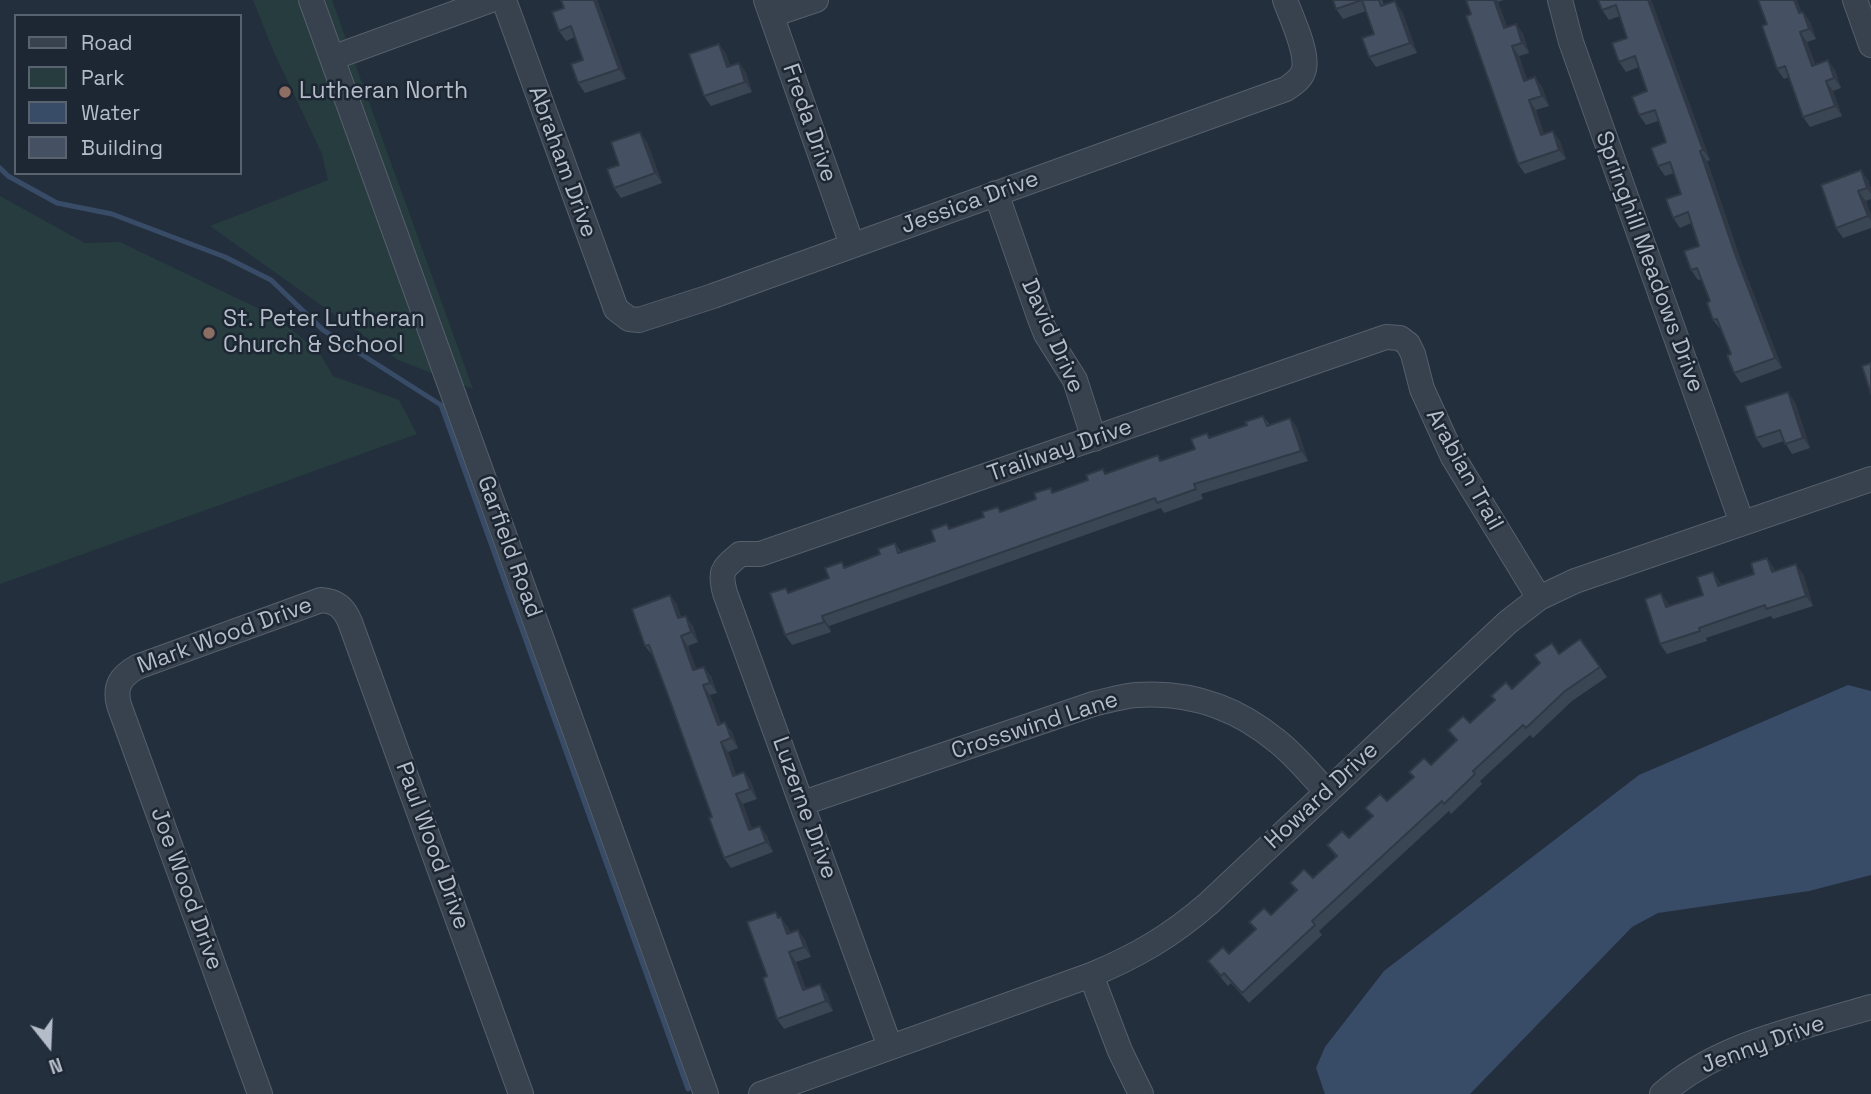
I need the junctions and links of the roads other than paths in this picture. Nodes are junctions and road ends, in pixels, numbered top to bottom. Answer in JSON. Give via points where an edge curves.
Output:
{"nodes":[{"id":1,"x":311,"y":0,"type":"edge"},
{"id":2,"x":491,"y":0,"type":"edge"},
{"id":3,"x":504,"y":0,"type":"edge"},
{"id":4,"x":816,"y":0,"type":"edge"},
{"id":5,"x":1284,"y":0,"type":"edge"},
{"id":6,"x":1560,"y":0,"type":"edge"},
{"id":7,"x":1855,"y":0,"type":"edge"},
{"id":8,"x":769,"y":8,"type":"edge"},
{"id":9,"x":1871,"y":45,"type":"edge"},
{"id":10,"x":332,"y":58,"type":"junction"},
{"id":11,"x":996,"y":194,"type":"junction"},
{"id":12,"x":852,"y":245,"type":"junction"},
{"id":13,"x":629,"y":319,"type":"joint"},
{"id":14,"x":1400,"y":338,"type":"joint"},
{"id":15,"x":1094,"y":439,"type":"junction"},
{"id":16,"x":1871,"y":479,"type":"edge"},
{"id":17,"x":1742,"y":523,"type":"junction"},
{"id":18,"x":723,"y":569,"type":"joint"},
{"id":19,"x":1539,"y":598,"type":"junction"},
{"id":20,"x":336,"y":603,"type":"joint"},
{"id":21,"x":119,"y":682,"type":"joint"},
{"id":22,"x":1327,"y":792,"type":"junction"},
{"id":23,"x":803,"y":803,"type":"junction"},
{"id":24,"x":1091,"y":975,"type":"junction"},
{"id":25,"x":1871,"y":1007,"type":"edge"},
{"id":26,"x":890,"y":1047,"type":"junction"},
{"id":27,"x":1676,"y":1089,"type":"edge"},
{"id":28,"x":260,"y":1094,"type":"edge"},
{"id":29,"x":521,"y":1094,"type":"edge"},
{"id":30,"x":706,"y":1094,"type":"edge"},
{"id":31,"x":761,"y":1094,"type":"edge"},
{"id":32,"x":1141,"y":1094,"type":"edge"}],
"edges":[{"from":1,"to":10,"type":"street","name":"Garfield Road"},
{"from":2,"to":10,"type":"street"},
{"from":3,"to":13,"type":"street","name":"Abraham Drive","via":[[600,270],[616,309]]},
{"from":4,"to":8,"type":"street"},
{"from":5,"to":11,"type":"street","name":"Jessica Drive","via":[[1304,57],[1304,71],[1296,83]]},
{"from":6,"to":17,"type":"street","name":"Springhill Meadows Drive"},
{"from":7,"to":9,"type":"street"},
{"from":8,"to":12,"type":"street","name":"Freda Drive"},
{"from":10,"to":30,"type":"street","name":"Garfield Road"},
{"from":11,"to":12,"type":"street","name":"Jessica Drive"},
{"from":11,"to":15,"type":"street","name":"David Drive","via":[[1046,334],[1075,380]]},
{"from":12,"to":13,"type":"street","name":"Jessica Drive","via":[[673,310]]},
{"from":14,"to":15,"type":"street","name":"Trailway Drive","via":[[1386,337]]},
{"from":14,"to":19,"type":"street","name":"Arabian Trail","via":[[1413,354],[1422,389],[1452,457]]},
{"from":15,"to":18,"type":"street","name":"Trailway Drive","via":[[760,554],[740,554]]},
{"from":16,"to":17,"type":"street","name":"Howard Drive"},
{"from":17,"to":19,"type":"street","name":"Howard Drive","via":[[1595,573]]},
{"from":18,"to":23,"type":"street","name":"Luzerne Drive","via":[[725,593]]},
{"from":19,"to":22,"type":"street","name":"Howard Drive"},
{"from":20,"to":21,"type":"street","name":"Mark Wood Drive","via":[[312,602],[137,667]]},
{"from":20,"to":29,"type":"street","name":"Paul Wood Drive","via":[[350,622]]},
{"from":21,"to":28,"type":"street","name":"Joe Wood Drive","via":[[119,705]]},
{"from":22,"to":23,"type":"street","name":"Crosswind Lane","via":[[1278,741],[1238,714],[1213,702],[1135,695],[1093,704]]},
{"from":22,"to":24,"type":"street","name":"Howard Drive","via":[[1186,923],[1141,953]]},
{"from":23,"to":26,"type":"street","name":"Luzerne Drive"},
{"from":24,"to":26,"type":"street","name":"Howard Drive"},
{"from":24,"to":32,"type":"street"},
{"from":25,"to":27,"type":"street","name":"Jenny Drive","via":[[1737,1048],[1704,1062]]},
{"from":26,"to":31,"type":"street","name":"Howard Drive"}]}
